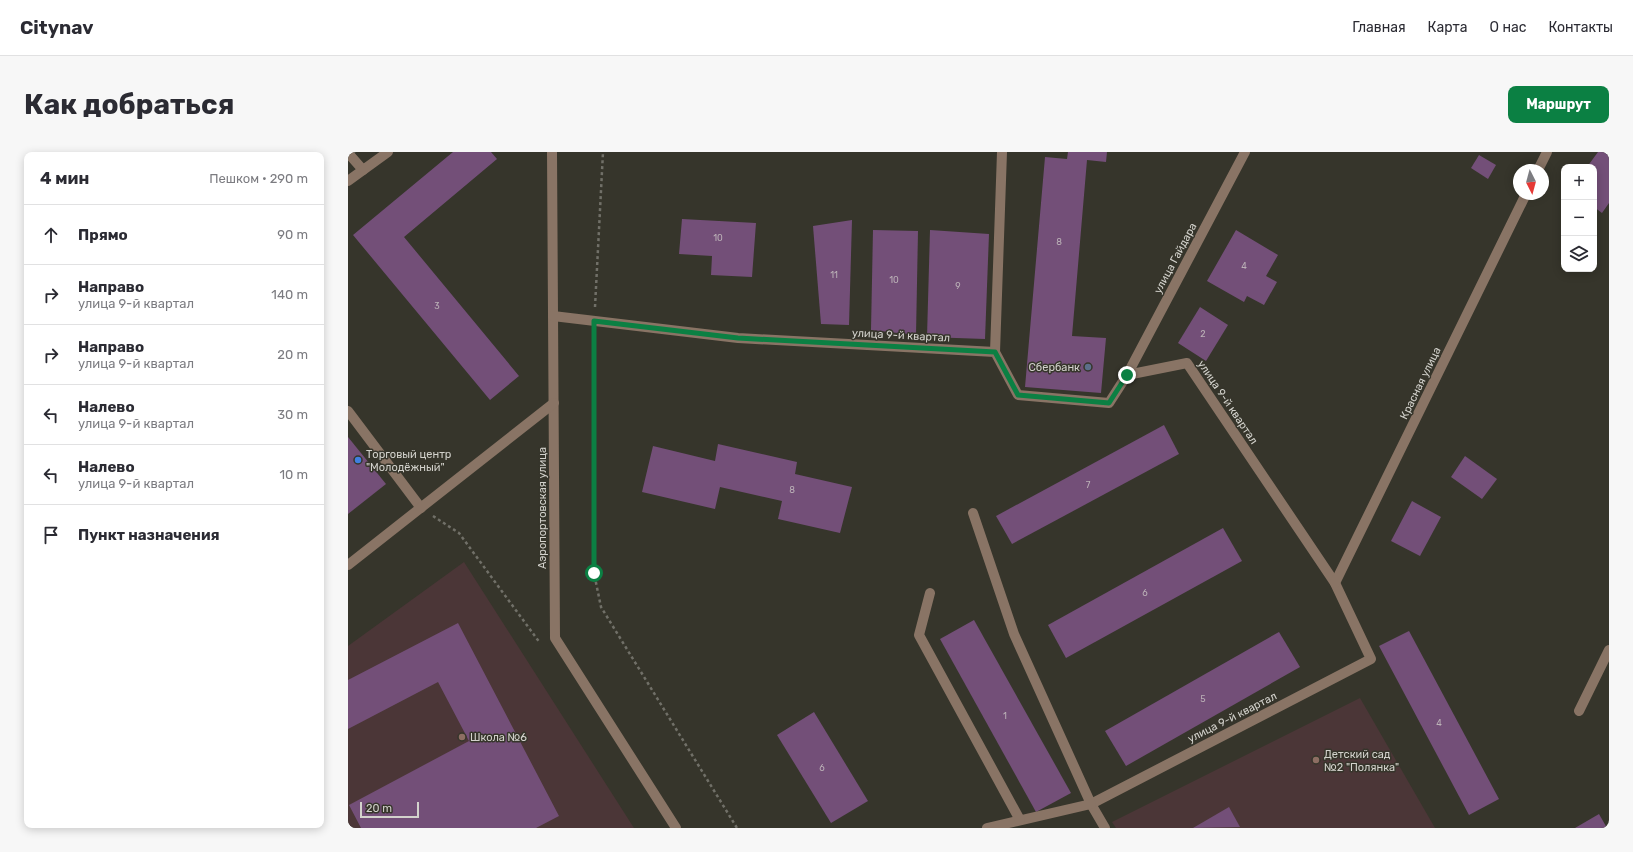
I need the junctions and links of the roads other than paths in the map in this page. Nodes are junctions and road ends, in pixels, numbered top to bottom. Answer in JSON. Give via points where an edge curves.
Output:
{"nodes":[{"id":1,"x":388,"y":152,"type":"edge"},
{"id":2,"x":552,"y":152,"type":"edge"},
{"id":3,"x":1002,"y":152,"type":"edge"},
{"id":4,"x":1245,"y":152,"type":"edge"},
{"id":5,"x":1547,"y":152,"type":"edge"},
{"id":6,"x":348,"y":153,"type":"edge"},
{"id":7,"x":1541,"y":164,"type":"edge"},
{"id":8,"x":363,"y":170,"type":"junction"},
{"id":9,"x":348,"y":181,"type":"edge"},
{"id":10,"x":1523,"y":200,"type":"edge"},
{"id":11,"x":553,"y":316,"type":"junction"},
{"id":12,"x":995,"y":352,"type":"junction"},
{"id":13,"x":1127,"y":375,"type":"junction"},
{"id":14,"x":554,"y":403,"type":"junction"},
{"id":15,"x":348,"y":411,"type":"edge"},
{"id":16,"x":421,"y":508,"type":"junction"},
{"id":17,"x":973,"y":513,"type":"dead end"},
{"id":18,"x":348,"y":565,"type":"edge"},
{"id":19,"x":1335,"y":583,"type":"junction"},
{"id":20,"x":930,"y":592,"type":"dead end"},
{"id":21,"x":1609,"y":650,"type":"edge"},
{"id":22,"x":1579,"y":711,"type":"dead end"},
{"id":23,"x":1091,"y":804,"type":"junction"},
{"id":24,"x":1020,"y":820,"type":"junction"},
{"id":25,"x":676,"y":828,"type":"edge"},
{"id":26,"x":987,"y":828,"type":"edge"},
{"id":27,"x":1105,"y":828,"type":"edge"}],
"edges":[{"from":1,"to":8,"type":"street"},
{"from":2,"to":11,"type":"street","name":"Аэропортовская улица"},
{"from":3,"to":12,"type":"street"},
{"from":4,"to":13,"type":"street","name":"улица Гайдара"},
{"from":5,"to":7,"type":"street"},
{"from":6,"to":8,"type":"street"},
{"from":8,"to":9,"type":"street"},
{"from":10,"to":19,"type":"street","name":"Красная улица"},
{"from":11,"to":12,"type":"street","name":"улица 9-й квартал","via":[[738,338]]},
{"from":11,"to":14,"type":"street","name":"Аэропортовская улица"},
{"from":12,"to":13,"type":"street","via":[[1018,395],[1109,403]]},
{"from":13,"to":19,"type":"street","name":"улица 9-й квартал","via":[[1187,362]]},
{"from":14,"to":16,"type":"street"},
{"from":14,"to":25,"type":"street","name":"Аэропортовская улица","via":[[555,638]]},
{"from":15,"to":16,"type":"street"},
{"from":16,"to":18,"type":"street"},
{"from":17,"to":23,"type":"street","via":[[1014,634]]},
{"from":19,"to":23,"type":"street","name":"улица 9-й квартал","via":[[1371,659]]},
{"from":20,"to":24,"type":"street","via":[[919,635]]},
{"from":21,"to":22,"type":"street"},
{"from":23,"to":24,"type":"street"},
{"from":23,"to":27,"type":"street"},
{"from":24,"to":26,"type":"street"}]}
